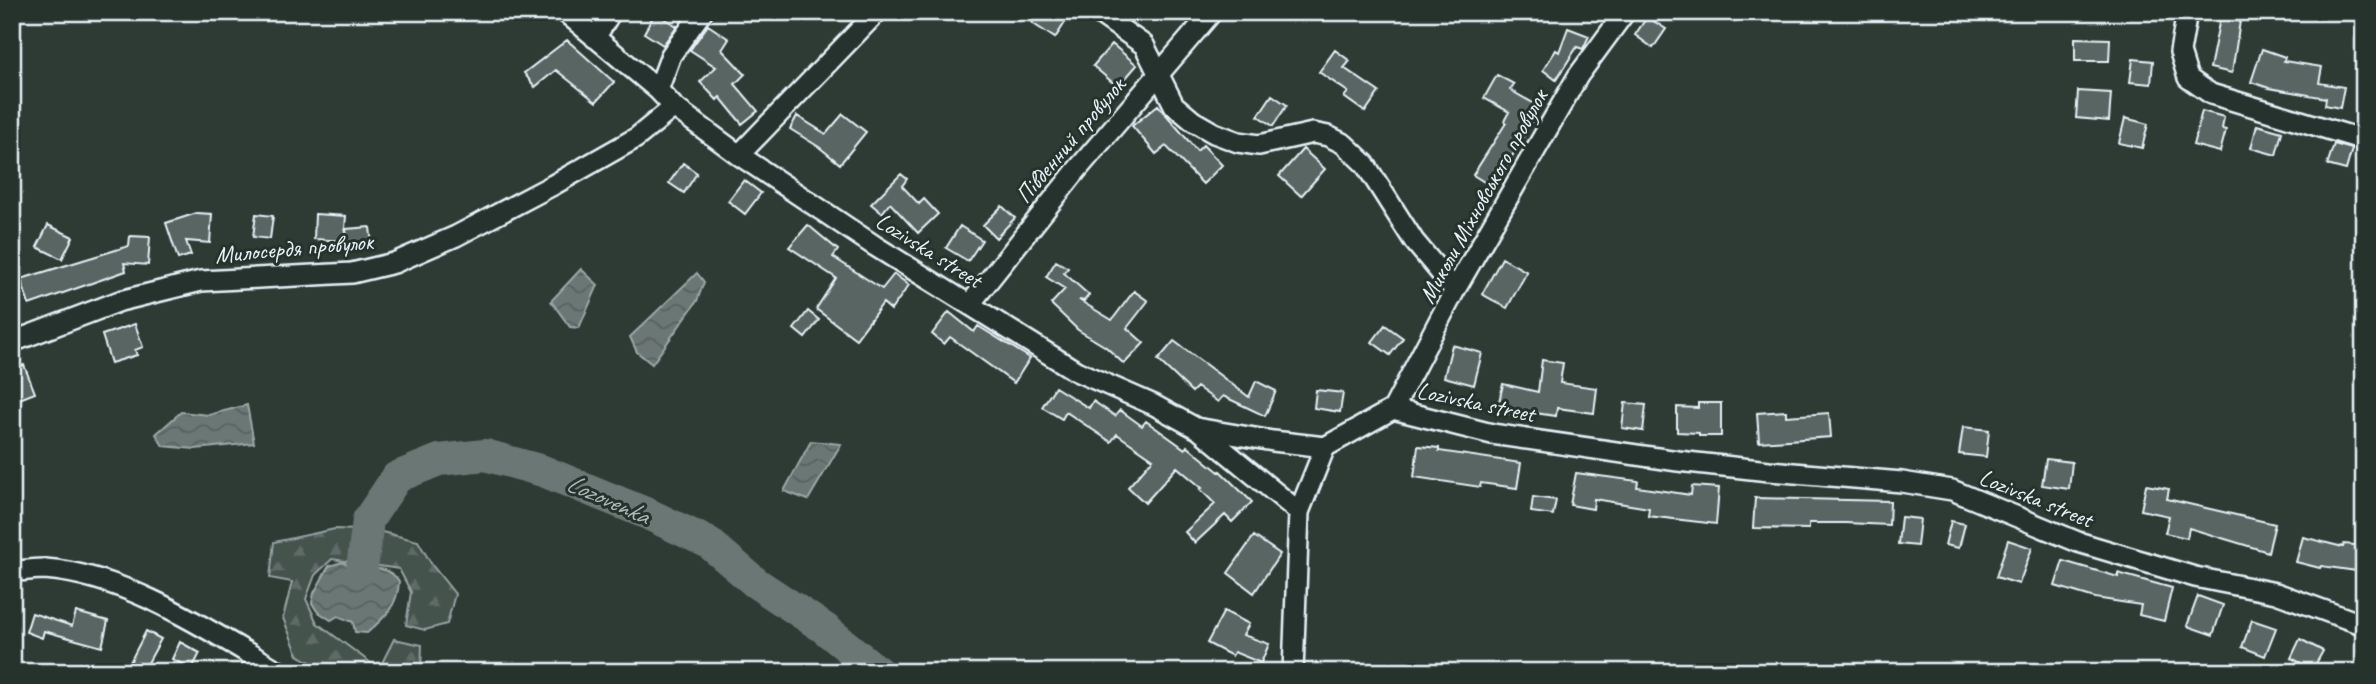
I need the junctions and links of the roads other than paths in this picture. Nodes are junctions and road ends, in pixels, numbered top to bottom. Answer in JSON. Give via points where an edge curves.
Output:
{"nodes":[{"id":1,"x":565,"y":12,"type":"edge"},
{"id":2,"x":611,"y":12,"type":"edge"},
{"id":3,"x":702,"y":12,"type":"edge"},
{"id":4,"x":877,"y":12,"type":"edge"},
{"id":5,"x":1097,"y":12,"type":"edge"},
{"id":6,"x":1212,"y":12,"type":"edge"},
{"id":7,"x":1625,"y":12,"type":"edge"},
{"id":8,"x":2187,"y":12,"type":"edge"},
{"id":9,"x":595,"y":38,"type":"junction"},
{"id":10,"x":1157,"y":73,"type":"junction"},
{"id":11,"x":658,"y":90,"type":"junction"},
{"id":12,"x":674,"y":107,"type":"junction"},
{"id":13,"x":2364,"y":140,"type":"edge"},
{"id":14,"x":739,"y":155,"type":"junction"},
{"id":15,"x":1455,"y":290,"type":"junction"},
{"id":16,"x":970,"y":304,"type":"junction"},
{"id":17,"x":12,"y":342,"type":"edge"},
{"id":18,"x":1393,"y":410,"type":"junction"},
{"id":19,"x":1196,"y":428,"type":"junction"},
{"id":20,"x":1325,"y":447,"type":"junction"},
{"id":21,"x":1299,"y":512,"type":"junction"},
{"id":22,"x":12,"y":571,"type":"edge"},
{"id":23,"x":2364,"y":625,"type":"edge"},
{"id":24,"x":280,"y":672,"type":"edge"},
{"id":25,"x":1293,"y":672,"type":"edge"}],
"edges":[{"from":1,"to":9,"type":"street","name":"Lozivska street"},
{"from":2,"to":9,"type":"street"},
{"from":3,"to":11,"type":"street","via":[[671,55]]},
{"from":4,"to":14,"type":"street"},
{"from":5,"to":10,"type":"street","via":[[1144,45]]},
{"from":6,"to":10,"type":"street","name":"Південний провулок"},
{"from":7,"to":15,"type":"street","name":"Миколи Міхновського провулок","via":[[1578,76]]},
{"from":8,"to":13,"type":"street","via":[[2180,52],[2188,78],[2211,94]]},
{"from":9,"to":11,"type":"street","name":"Lozivska street"},
{"from":10,"to":15,"type":"street","via":[[1174,105],[1214,133],[1259,145],[1313,133],[1344,144],[1365,164],[1414,241]]},
{"from":10,"to":16,"type":"street","name":"Південний провулок"},
{"from":11,"to":12,"type":"street","name":"Lozivska street"},
{"from":12,"to":14,"type":"street","name":"Lozivska street"},
{"from":12,"to":17,"type":"street","name":"Милосердя провулок","via":[[635,138],[553,186],[394,263],[352,273],[201,281],[120,300]]},
{"from":14,"to":16,"type":"street","name":"Lozivska street"},
{"from":15,"to":18,"type":"street","name":"Миколи Міхновського провулок"},
{"from":16,"to":19,"type":"street","name":"Lozivska street","via":[[1076,370]]},
{"from":18,"to":20,"type":"street","name":"Lozivska street"},
{"from":18,"to":23,"type":"street","name":"Lozivska street","via":[[1532,440],[1952,490],[2078,542],[2195,577],[2276,593]]},
{"from":19,"to":20,"type":"street","name":"Lozivska street"},
{"from":19,"to":21,"type":"street"},
{"from":20,"to":21,"type":"street"},
{"from":21,"to":25,"type":"street"},
{"from":22,"to":24,"type":"street","via":[[44,569],[99,579],[182,615]]}]}
